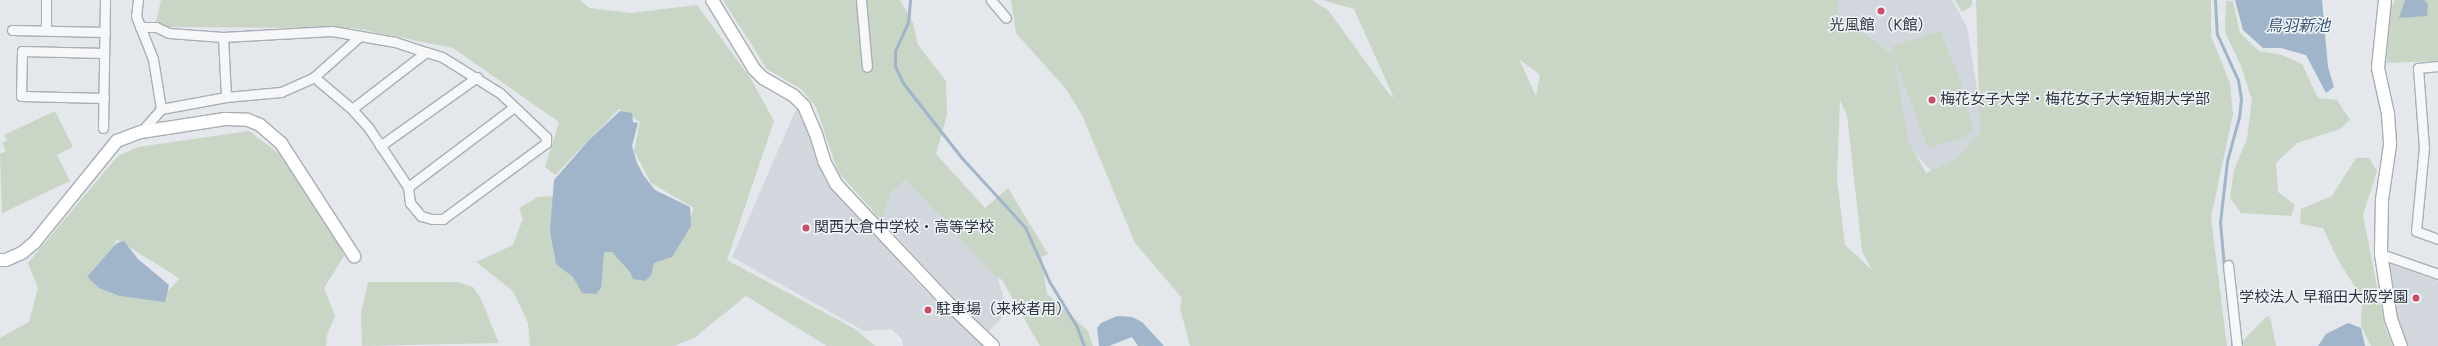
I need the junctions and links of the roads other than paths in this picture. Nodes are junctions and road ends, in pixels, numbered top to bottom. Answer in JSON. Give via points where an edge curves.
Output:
{"nodes":[{"id":1,"x":46,"y":0,"type":"edge"},
{"id":2,"x":105,"y":0,"type":"edge"},
{"id":3,"x":138,"y":0,"type":"edge"},
{"id":4,"x":712,"y":0,"type":"edge"},
{"id":5,"x":861,"y":0,"type":"edge"},
{"id":6,"x":991,"y":0,"type":"edge"},
{"id":7,"x":2385,"y":0,"type":"edge"},
{"id":8,"x":1006,"y":18,"type":"dead end"},
{"id":9,"x":140,"y":27,"type":"junction"},
{"id":10,"x":46,"y":29,"type":"junction"},
{"id":11,"x":12,"y":30,"type":"dead end"},
{"id":12,"x":105,"y":32,"type":"junction"},
{"id":13,"x":360,"y":36,"type":"junction"},
{"id":14,"x":223,"y":37,"type":"junction"},
{"id":15,"x":104,"y":52,"type":"junction"},
{"id":16,"x":426,"y":52,"type":"junction"},
{"id":17,"x":867,"y":66,"type":"dead end"},
{"id":18,"x":2438,"y":66,"type":"edge"},
{"id":19,"x":477,"y":76,"type":"junction"},
{"id":20,"x":314,"y":77,"type":"junction"},
{"id":21,"x":226,"y":97,"type":"junction"},
{"id":22,"x":104,"y":98,"type":"junction"},
{"id":23,"x":514,"y":107,"type":"junction"},
{"id":24,"x":161,"y":109,"type":"junction"},
{"id":25,"x":352,"y":109,"type":"junction"},
{"id":26,"x":104,"y":128,"type":"dead end"},
{"id":27,"x":141,"y":132,"type":"junction"},
{"id":28,"x":380,"y":146,"type":"junction"},
{"id":29,"x":408,"y":187,"type":"junction"},
{"id":30,"x":2438,"y":239,"type":"edge"},
{"id":31,"x":2381,"y":254,"type":"junction"},
{"id":32,"x":354,"y":256,"type":"dead end"},
{"id":33,"x":0,"y":260,"type":"edge"},
{"id":34,"x":2228,"y":266,"type":"dead end"},
{"id":35,"x":2438,"y":274,"type":"edge"},
{"id":36,"x":992,"y":346,"type":"edge"},
{"id":37,"x":2237,"y":346,"type":"edge"},
{"id":38,"x":2401,"y":346,"type":"edge"}],
"edges":[{"from":1,"to":10,"type":"street"},
{"from":2,"to":12,"type":"street"},
{"from":3,"to":9,"type":"street","via":[[136,16]]},
{"from":4,"to":36,"type":"street","via":[[754,69],[763,78],[793,95],[804,106],[824,161],[836,184]]},
{"from":5,"to":17,"type":"street"},
{"from":6,"to":8,"type":"street"},
{"from":7,"to":31,"type":"street","via":[[2378,68],[2388,114],[2390,145],[2382,200]]},
{"from":9,"to":14,"type":"street","via":[[156,27],[169,33]]},
{"from":9,"to":24,"type":"street","via":[[153,60]]},
{"from":10,"to":11,"type":"street"},
{"from":10,"to":12,"type":"street"},
{"from":12,"to":15,"type":"street"},
{"from":13,"to":14,"type":"street","via":[[332,31]]},
{"from":13,"to":16,"type":"street","via":[[395,42]]},
{"from":13,"to":20,"type":"street"},
{"from":14,"to":21,"type":"street"},
{"from":15,"to":22,"type":"street"},
{"from":15,"to":22,"type":"street","via":[[22,51],[21,96]]},
{"from":16,"to":19,"type":"street","via":[[442,57]]},
{"from":16,"to":25,"type":"street"},
{"from":18,"to":30,"type":"street","via":[[2418,68],[2424,147],[2416,231]]},
{"from":19,"to":23,"type":"street"},
{"from":19,"to":28,"type":"street"},
{"from":20,"to":21,"type":"street","via":[[269,95]]},
{"from":20,"to":25,"type":"street"},
{"from":21,"to":24,"type":"street"},
{"from":22,"to":26,"type":"street"},
{"from":23,"to":29,"type":"street"},
{"from":23,"to":29,"type":"street","via":[[546,137],[546,143],[443,219],[426,218],[417,212],[410,203]]},
{"from":24,"to":27,"type":"street"},
{"from":25,"to":28,"type":"street"},
{"from":27,"to":32,"type":"street","via":[[225,119],[248,120],[260,125],[281,143],[289,154]]},
{"from":27,"to":33,"type":"street","via":[[126,136],[111,147],[34,243],[22,253]]},
{"from":28,"to":29,"type":"street"},
{"from":31,"to":35,"type":"street"},
{"from":31,"to":38,"type":"street","via":[[2390,319]]},
{"from":34,"to":37,"type":"street"}]}
